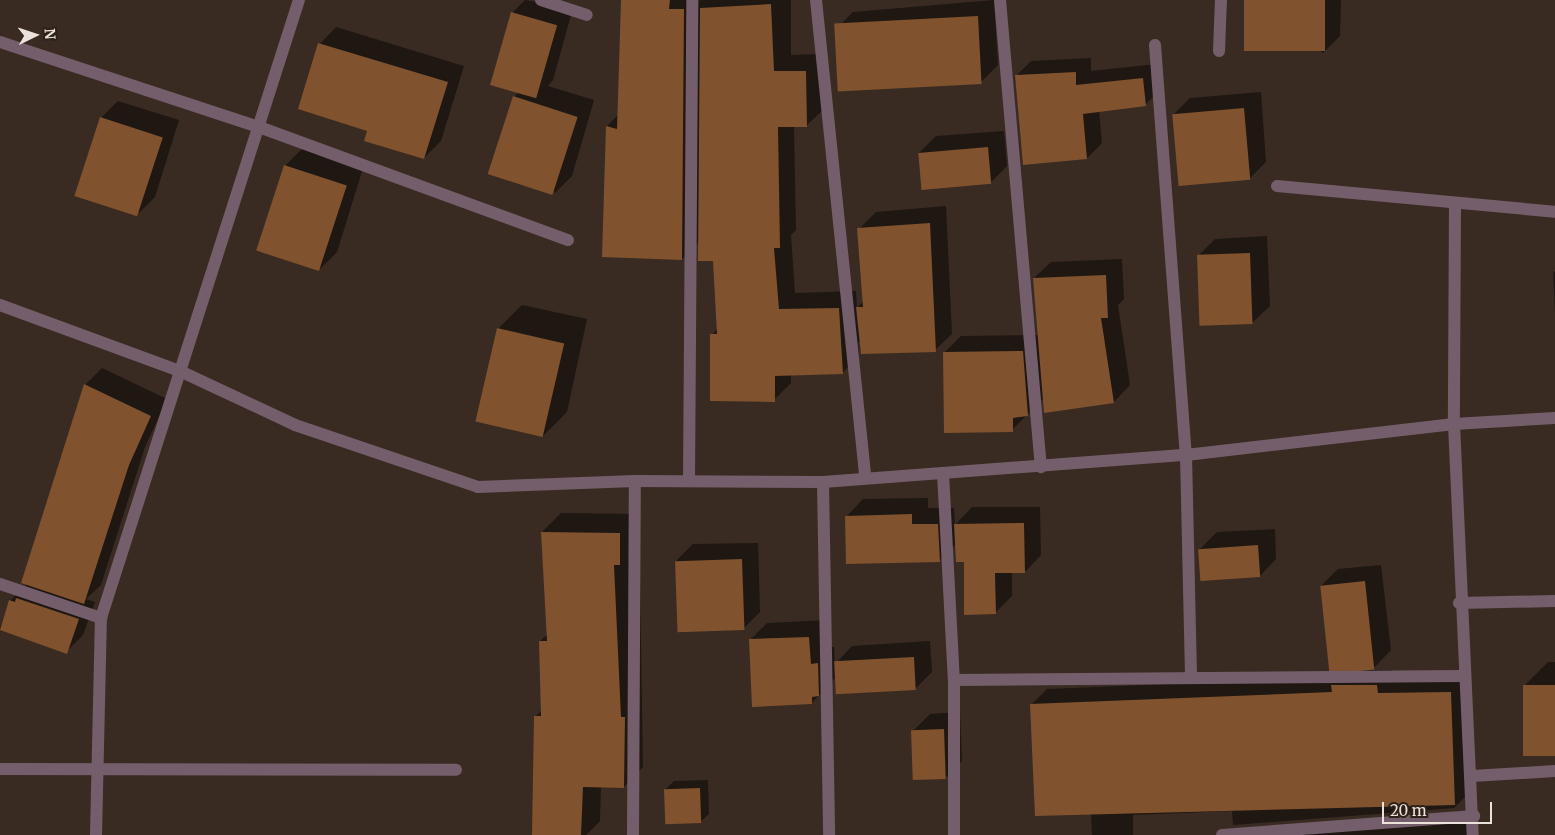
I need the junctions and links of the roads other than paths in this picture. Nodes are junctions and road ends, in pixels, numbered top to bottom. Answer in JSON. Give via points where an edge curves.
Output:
{"nodes":[{"id":1,"x":299,"y":0,"type":"edge"},
{"id":2,"x":541,"y":0,"type":"edge"},
{"id":3,"x":692,"y":0,"type":"edge"},
{"id":4,"x":816,"y":0,"type":"edge"},
{"id":5,"x":1000,"y":0,"type":"edge"},
{"id":6,"x":1220,"y":0,"type":"edge"},
{"id":7,"x":587,"y":16,"type":"dead end"},
{"id":8,"x":0,"y":42,"type":"edge"},
{"id":9,"x":1155,"y":45,"type":"dead end"},
{"id":10,"x":1219,"y":51,"type":"dead end"},
{"id":11,"x":259,"y":126,"type":"junction"},
{"id":12,"x":1276,"y":186,"type":"dead end"},
{"id":13,"x":1455,"y":203,"type":"junction"},
{"id":14,"x":1555,"y":212,"type":"edge"},
{"id":15,"x":568,"y":240,"type":"dead end"},
{"id":16,"x":0,"y":305,"type":"edge"},
{"id":17,"x":182,"y":372,"type":"junction"},
{"id":18,"x":1555,"y":418,"type":"edge"},
{"id":19,"x":1454,"y":424,"type":"junction"},
{"id":20,"x":1186,"y":455,"type":"junction"},
{"id":21,"x":1041,"y":468,"type":"junction"},
{"id":22,"x":943,"y":473,"type":"junction"},
{"id":23,"x":865,"y":478,"type":"junction"},
{"id":24,"x":689,"y":480,"type":"junction"},
{"id":25,"x":636,"y":481,"type":"junction"},
{"id":26,"x":824,"y":482,"type":"junction"},
{"id":27,"x":0,"y":584,"type":"edge"},
{"id":28,"x":1555,"y":601,"type":"edge"},
{"id":29,"x":1459,"y":604,"type":"junction"},
{"id":30,"x":101,"y":618,"type":"junction"},
{"id":31,"x":1464,"y":676,"type":"junction"},
{"id":32,"x":1190,"y":678,"type":"junction"},
{"id":33,"x":954,"y":680,"type":"junction"},
{"id":34,"x":0,"y":769,"type":"edge"},
{"id":35,"x":96,"y":769,"type":"junction"},
{"id":36,"x":456,"y":770,"type":"dead end"},
{"id":37,"x":1555,"y":771,"type":"edge"},
{"id":38,"x":1472,"y":776,"type":"junction"},
{"id":39,"x":1474,"y":816,"type":"junction"},
{"id":40,"x":96,"y":835,"type":"edge"},
{"id":41,"x":634,"y":835,"type":"edge"},
{"id":42,"x":829,"y":835,"type":"edge"},
{"id":43,"x":954,"y":835,"type":"edge"},
{"id":44,"x":1222,"y":835,"type":"edge"},
{"id":45,"x":1473,"y":835,"type":"edge"}],
"edges":[{"from":1,"to":11,"type":"street"},
{"from":2,"to":7,"type":"street"},
{"from":3,"to":24,"type":"street"},
{"from":4,"to":23,"type":"street"},
{"from":5,"to":21,"type":"street"},
{"from":6,"to":10,"type":"street"},
{"from":8,"to":11,"type":"street"},
{"from":9,"to":20,"type":"street"},
{"from":11,"to":15,"type":"street"},
{"from":11,"to":17,"type":"street"},
{"from":12,"to":13,"type":"street"},
{"from":13,"to":14,"type":"street"},
{"from":13,"to":19,"type":"street"},
{"from":16,"to":17,"type":"street"},
{"from":17,"to":25,"type":"street","via":[[295,425],[478,487]]},
{"from":17,"to":30,"type":"street"},
{"from":18,"to":19,"type":"street"},
{"from":19,"to":20,"type":"street"},
{"from":19,"to":29,"type":"street"},
{"from":20,"to":21,"type":"street"},
{"from":20,"to":32,"type":"street"},
{"from":21,"to":22,"type":"street"},
{"from":22,"to":23,"type":"street"},
{"from":22,"to":33,"type":"street"},
{"from":23,"to":26,"type":"street"},
{"from":24,"to":25,"type":"street"},
{"from":24,"to":26,"type":"street"},
{"from":25,"to":41,"type":"street"},
{"from":26,"to":42,"type":"street"},
{"from":27,"to":30,"type":"street"},
{"from":28,"to":29,"type":"street"},
{"from":29,"to":31,"type":"street"},
{"from":30,"to":35,"type":"street"},
{"from":31,"to":32,"type":"street"},
{"from":31,"to":38,"type":"street"},
{"from":32,"to":33,"type":"street"},
{"from":33,"to":43,"type":"street"},
{"from":34,"to":35,"type":"street"},
{"from":35,"to":36,"type":"street"},
{"from":35,"to":40,"type":"street"},
{"from":37,"to":38,"type":"street"},
{"from":38,"to":39,"type":"street"},
{"from":39,"to":44,"type":"street"},
{"from":39,"to":45,"type":"street"}]}
